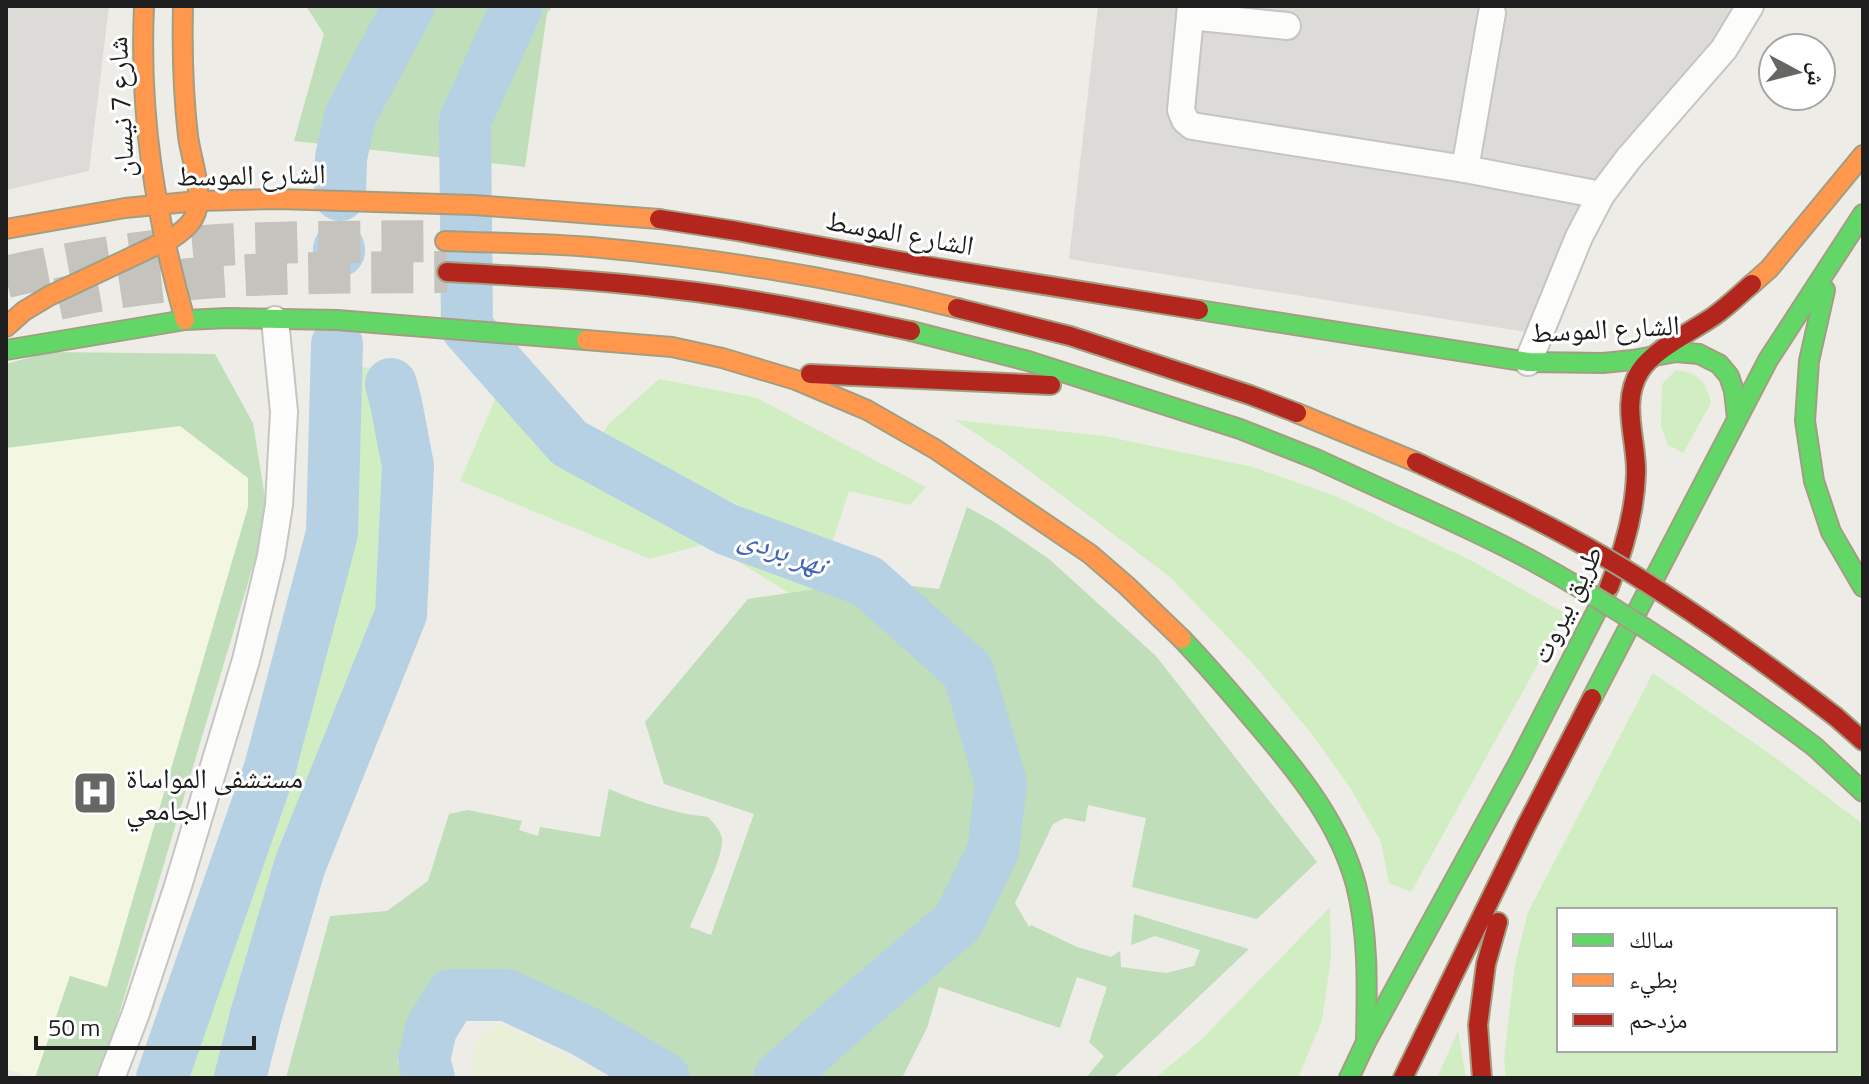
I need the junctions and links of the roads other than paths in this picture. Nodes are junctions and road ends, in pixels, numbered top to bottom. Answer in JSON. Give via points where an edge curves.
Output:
{"nodes":[{"id":1,"x":144,"y":6,"type":"edge"},
{"id":2,"x":183,"y":6,"type":"edge"},
{"id":3,"x":1750,"y":6,"type":"edge"},
{"id":4,"x":1190,"y":11,"type":"edge"},
{"id":5,"x":1492,"y":13,"type":"dead end"},
{"id":6,"x":1287,"y":26,"type":"dead end"},
{"id":7,"x":1863,"y":155,"type":"edge"},
{"id":8,"x":1465,"y":169,"type":"junction"},
{"id":9,"x":1601,"y":195,"type":"junction"},
{"id":10,"x":198,"y":201,"type":"junction"},
{"id":11,"x":155,"y":205,"type":"junction"},
{"id":12,"x":1863,"y":214,"type":"edge"},
{"id":13,"x":6,"y":229,"type":"edge"},
{"id":14,"x":445,"y":241,"type":"tunnel mouth"},
{"id":15,"x":163,"y":242,"type":"junction"},
{"id":16,"x":1832,"y":261,"type":"junction"},
{"id":17,"x":926,"y":266,"type":"junction"},
{"id":18,"x":447,"y":272,"type":"tunnel mouth"},
{"id":19,"x":921,"y":299,"type":"junction"},
{"id":20,"x":185,"y":320,"type":"junction"},
{"id":21,"x":275,"y":320,"type":"junction"},
{"id":22,"x":6,"y":327,"type":"edge"},
{"id":23,"x":6,"y":350,"type":"edge"},
{"id":24,"x":1653,"y":357,"type":"junction"},
{"id":25,"x":1528,"y":362,"type":"junction"},
{"id":26,"x":777,"y":373,"type":"junction"},
{"id":27,"x":1110,"y":387,"type":"junction"},
{"id":28,"x":1737,"y":418,"type":"junction"},
{"id":29,"x":1863,"y":587,"type":"edge"},
{"id":30,"x":1863,"y":741,"type":"edge"},
{"id":31,"x":1863,"y":792,"type":"edge"},
{"id":32,"x":1526,"y":826,"type":"junction"},
{"id":33,"x":1366,"y":1042,"type":"junction"},
{"id":34,"x":111,"y":1078,"type":"edge"},
{"id":35,"x":1349,"y":1078,"type":"edge"},
{"id":36,"x":1403,"y":1078,"type":"edge"},
{"id":37,"x":1482,"y":1078,"type":"edge"}],
"edges":[{"from":1,"to":11,"type":"main road","name":"شارع 7 نيسان","via":[[142,92]]},
{"from":2,"to":10,"type":"main road","via":[[185,114]]},
{"from":3,"to":9,"type":"street","via":[[1724,49]]},
{"from":4,"to":6,"type":"street"},
{"from":4,"to":8,"type":"street","via":[[1181,110],[1192,126]]},
{"from":5,"to":8,"type":"street"},
{"from":7,"to":24,"type":"main road","name":"طريق بيروت","via":[[1769,269],[1717,314]]},
{"from":8,"to":9,"type":"street"},
{"from":9,"to":25,"type":"street"},
{"from":10,"to":11,"type":"main road","name":"الشارع الموسط"},
{"from":10,"to":15,"type":"main road","via":[[192,222]]},
{"from":10,"to":17,"type":"main road","name":"الشارع الموسط","via":[[474,205],[646,217]]},
{"from":11,"to":13,"type":"main road","name":"الشارع الموسط"},
{"from":11,"to":15,"type":"main road","name":"شارع 7 نيسان"},
{"from":12,"to":16,"type":"main road"},
{"from":14,"to":19,"type":"main road","via":[[678,256]]},
{"from":15,"to":20,"type":"main road","name":"شارع 7 نيسان"},
{"from":15,"to":22,"type":"main road","via":[[49,296]]},
{"from":16,"to":28,"type":"main road"},
{"from":16,"to":29,"type":"main road","via":[[1809,361],[1805,421],[1814,481],[1831,532]]},
{"from":17,"to":19,"type":"main road"},
{"from":17,"to":25,"type":"main road","name":"الشارع الموسط"},
{"from":18,"to":27,"type":"main road","via":[[674,289],[776,304],[926,334]]},
{"from":19,"to":30,"type":"main road","bridge":true,"via":[[1085,341],[1250,395],[1480,491],[1617,565],[1724,633]]},
{"from":20,"to":21,"type":"main road"},
{"from":20,"to":23,"type":"main road"},
{"from":21,"to":26,"type":"main road","via":[[349,321],[672,347]]},
{"from":21,"to":34,"type":"street","via":[[283,428],[271,556],[246,660],[178,886]]},
{"from":24,"to":25,"type":"main road","name":"الشارع الموسط"},
{"from":24,"to":28,"type":"main road","name":"الشارع الموسط","via":[[1697,352],[1716,361],[1730,376]]},
{"from":24,"to":33,"type":"main road","name":"طريق بيروت","via":[[1632,387],[1633,510],[1610,585]]},
{"from":26,"to":27,"type":"main road"},
{"from":26,"to":33,"type":"main road","via":[[828,391],[906,431],[1092,555],[1240,703],[1323,808],[1349,864],[1367,956]]},
{"from":27,"to":31,"type":"main road","bridge":true,"via":[[1316,459],[1532,561],[1683,651],[1815,747]]},
{"from":28,"to":32,"type":"main road"},
{"from":32,"to":36,"type":"main road"},
{"from":32,"to":37,"type":"main road","via":[[1486,964],[1478,1025]]},
{"from":33,"to":35,"type":"main road","name":"طريق بيروت"}]}
